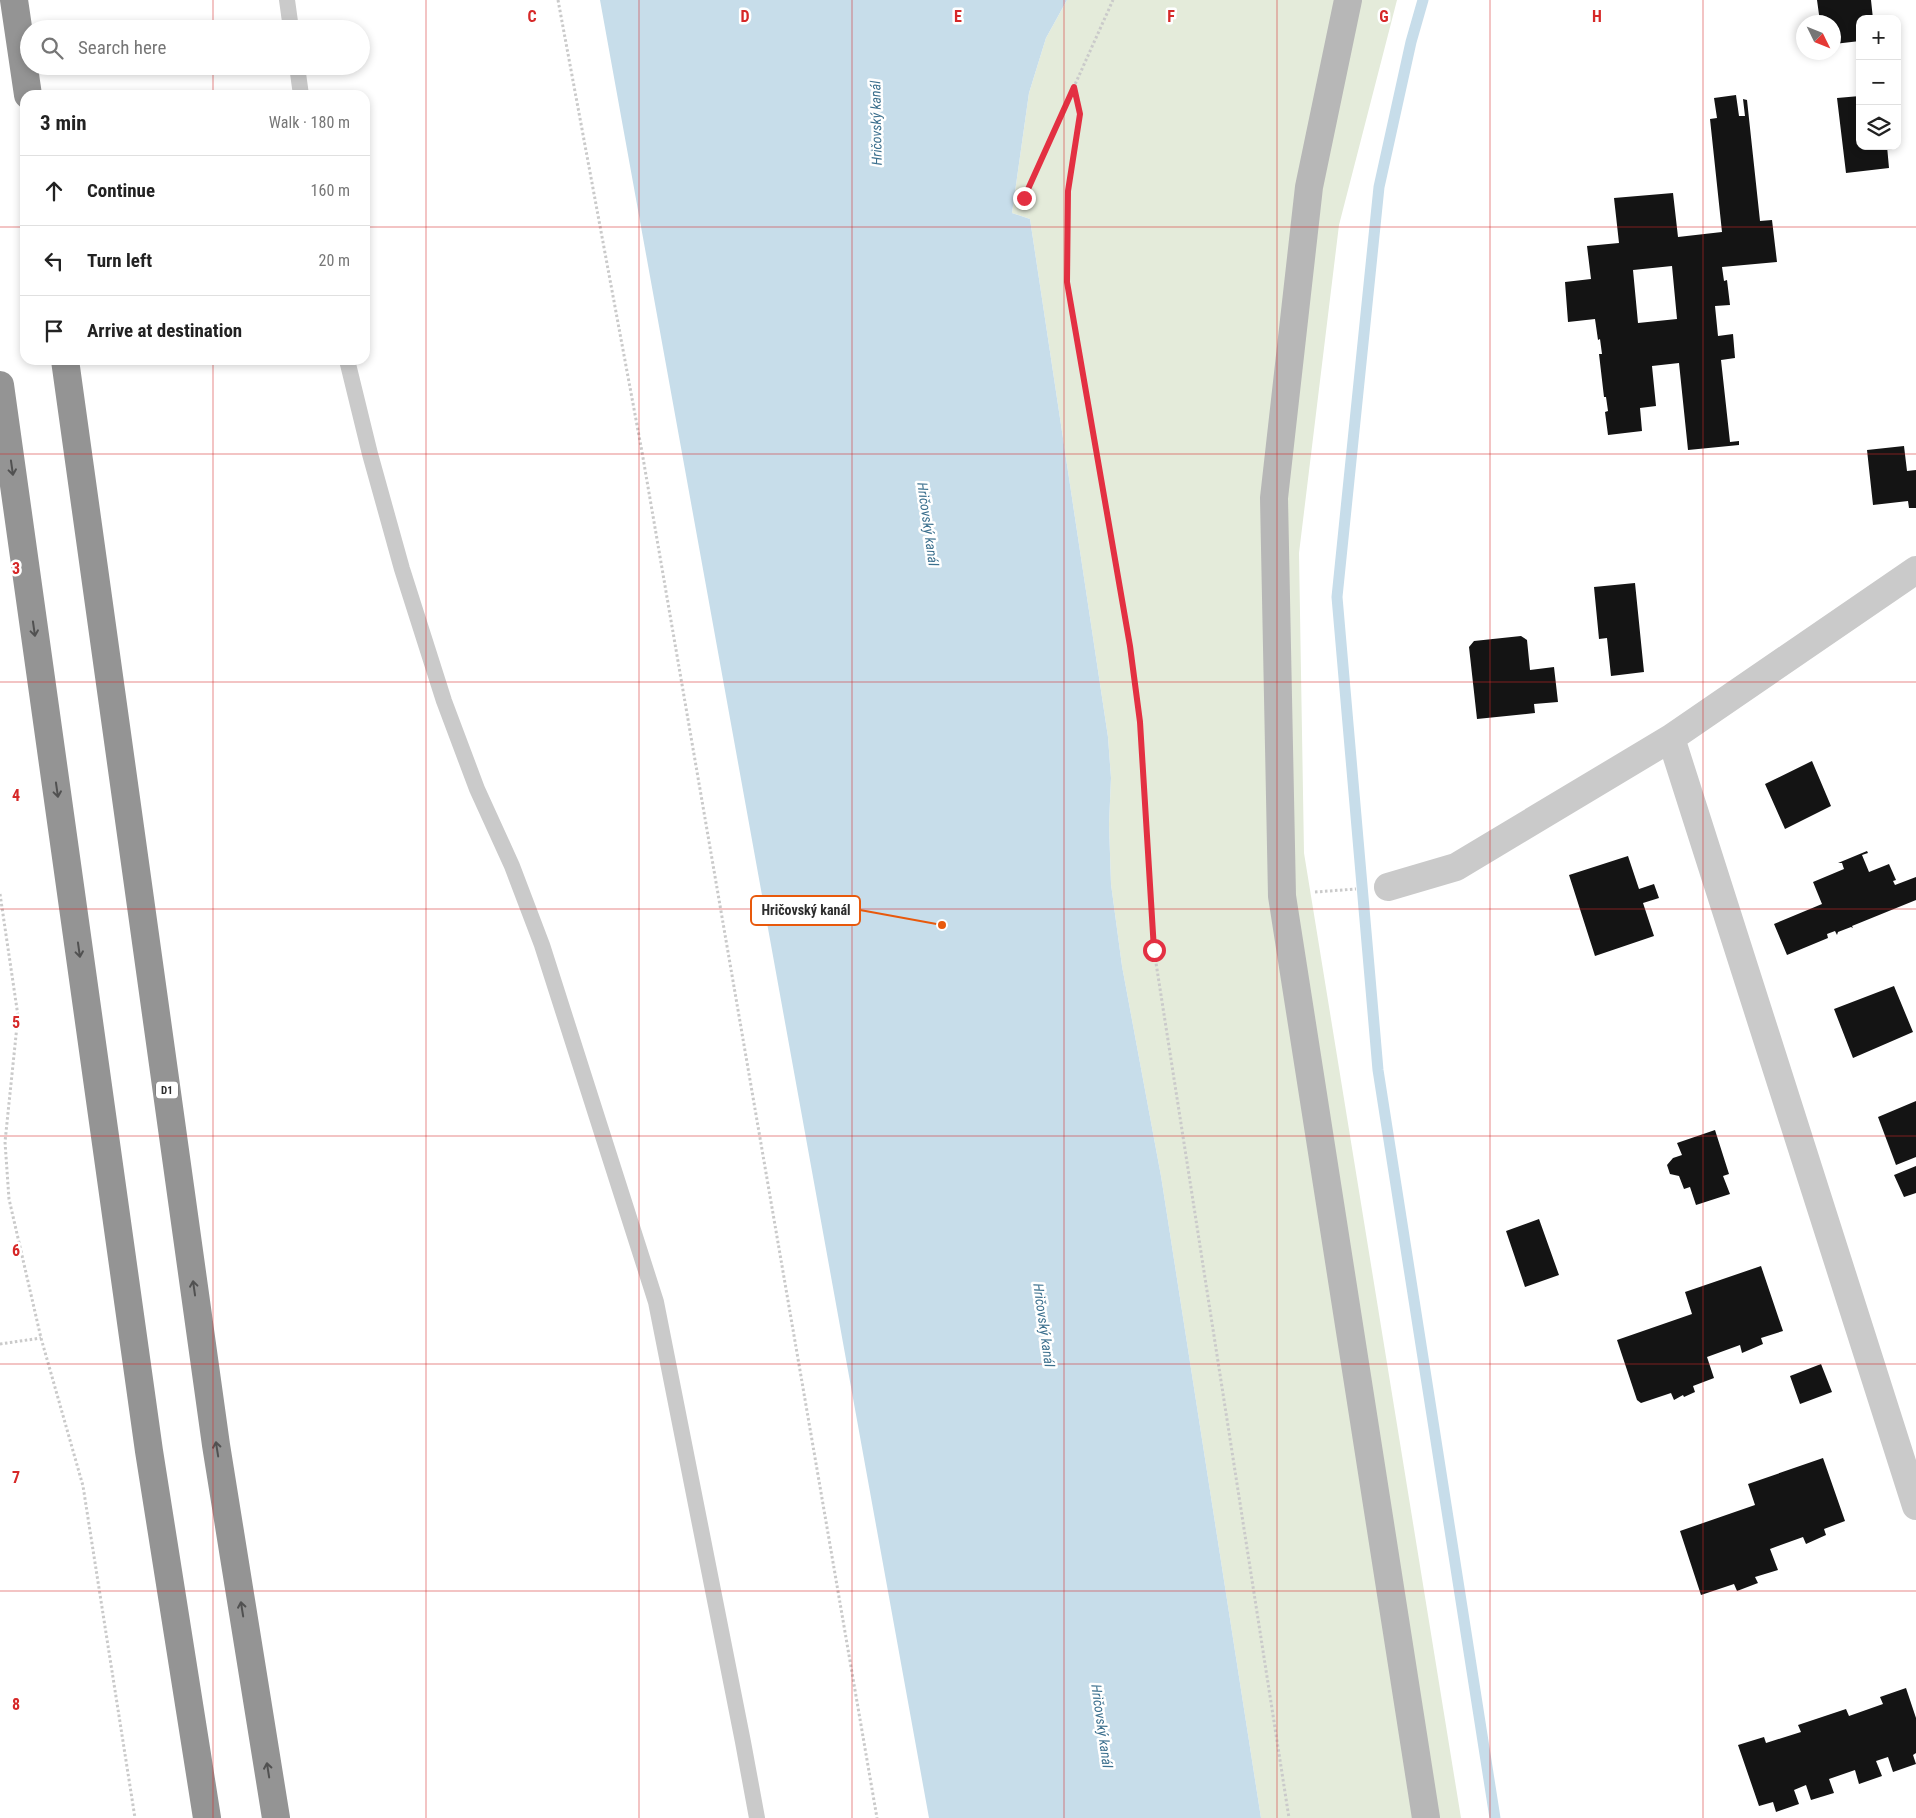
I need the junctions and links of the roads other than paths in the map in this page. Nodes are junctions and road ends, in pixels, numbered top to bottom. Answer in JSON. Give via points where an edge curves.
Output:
{"nodes":[{"id":1,"x":14,"y":0,"type":"edge"},
{"id":2,"x":287,"y":0,"type":"edge"},
{"id":3,"x":1348,"y":0,"type":"edge"},
{"id":4,"x":290,"y":20,"type":"edge"},
{"id":5,"x":20,"y":41,"type":"edge"},
{"id":6,"x":25,"y":75,"type":"edge"},
{"id":7,"x":298,"y":75,"type":"edge"},
{"id":8,"x":27,"y":90,"type":"edge"},
{"id":9,"x":300,"y":90,"type":"edge"},
{"id":10,"x":66,"y":365,"type":"edge"},
{"id":11,"x":348,"y":365,"type":"edge"},
{"id":12,"x":0,"y":385,"type":"edge"},
{"id":13,"x":1916,"y":570,"type":"edge"},
{"id":14,"x":1671,"y":738,"type":"junction"},
{"id":15,"x":1388,"y":887,"type":"dead end"},
{"id":16,"x":1916,"y":1506,"type":"edge"},
{"id":17,"x":208,"y":1818,"type":"edge"},
{"id":18,"x":276,"y":1818,"type":"edge"},
{"id":19,"x":756,"y":1818,"type":"edge"},
{"id":20,"x":1426,"y":1818,"type":"edge"}],
"edges":[{"from":1,"to":5,"type":"highway"},
{"from":2,"to":4,"type":"lane"},
{"from":3,"to":20,"type":"main road","via":[[1308,187],[1274,498],[1282,896]]},
{"from":6,"to":8,"type":"highway"},
{"from":7,"to":9,"type":"lane"},
{"from":18,"to":10,"type":"highway","number":"D1","one_way":true,"via":[[216,1445]]},
{"from":11,"to":19,"type":"lane","via":[[402,569],[444,701],[542,945],[656,1302]]},
{"from":12,"to":17,"type":"highway","one_way":true,"via":[[149,1451]]},
{"from":13,"to":14,"type":"street"},
{"from":14,"to":15,"type":"street","via":[[1456,867]]},
{"from":14,"to":16,"type":"street"}]}
